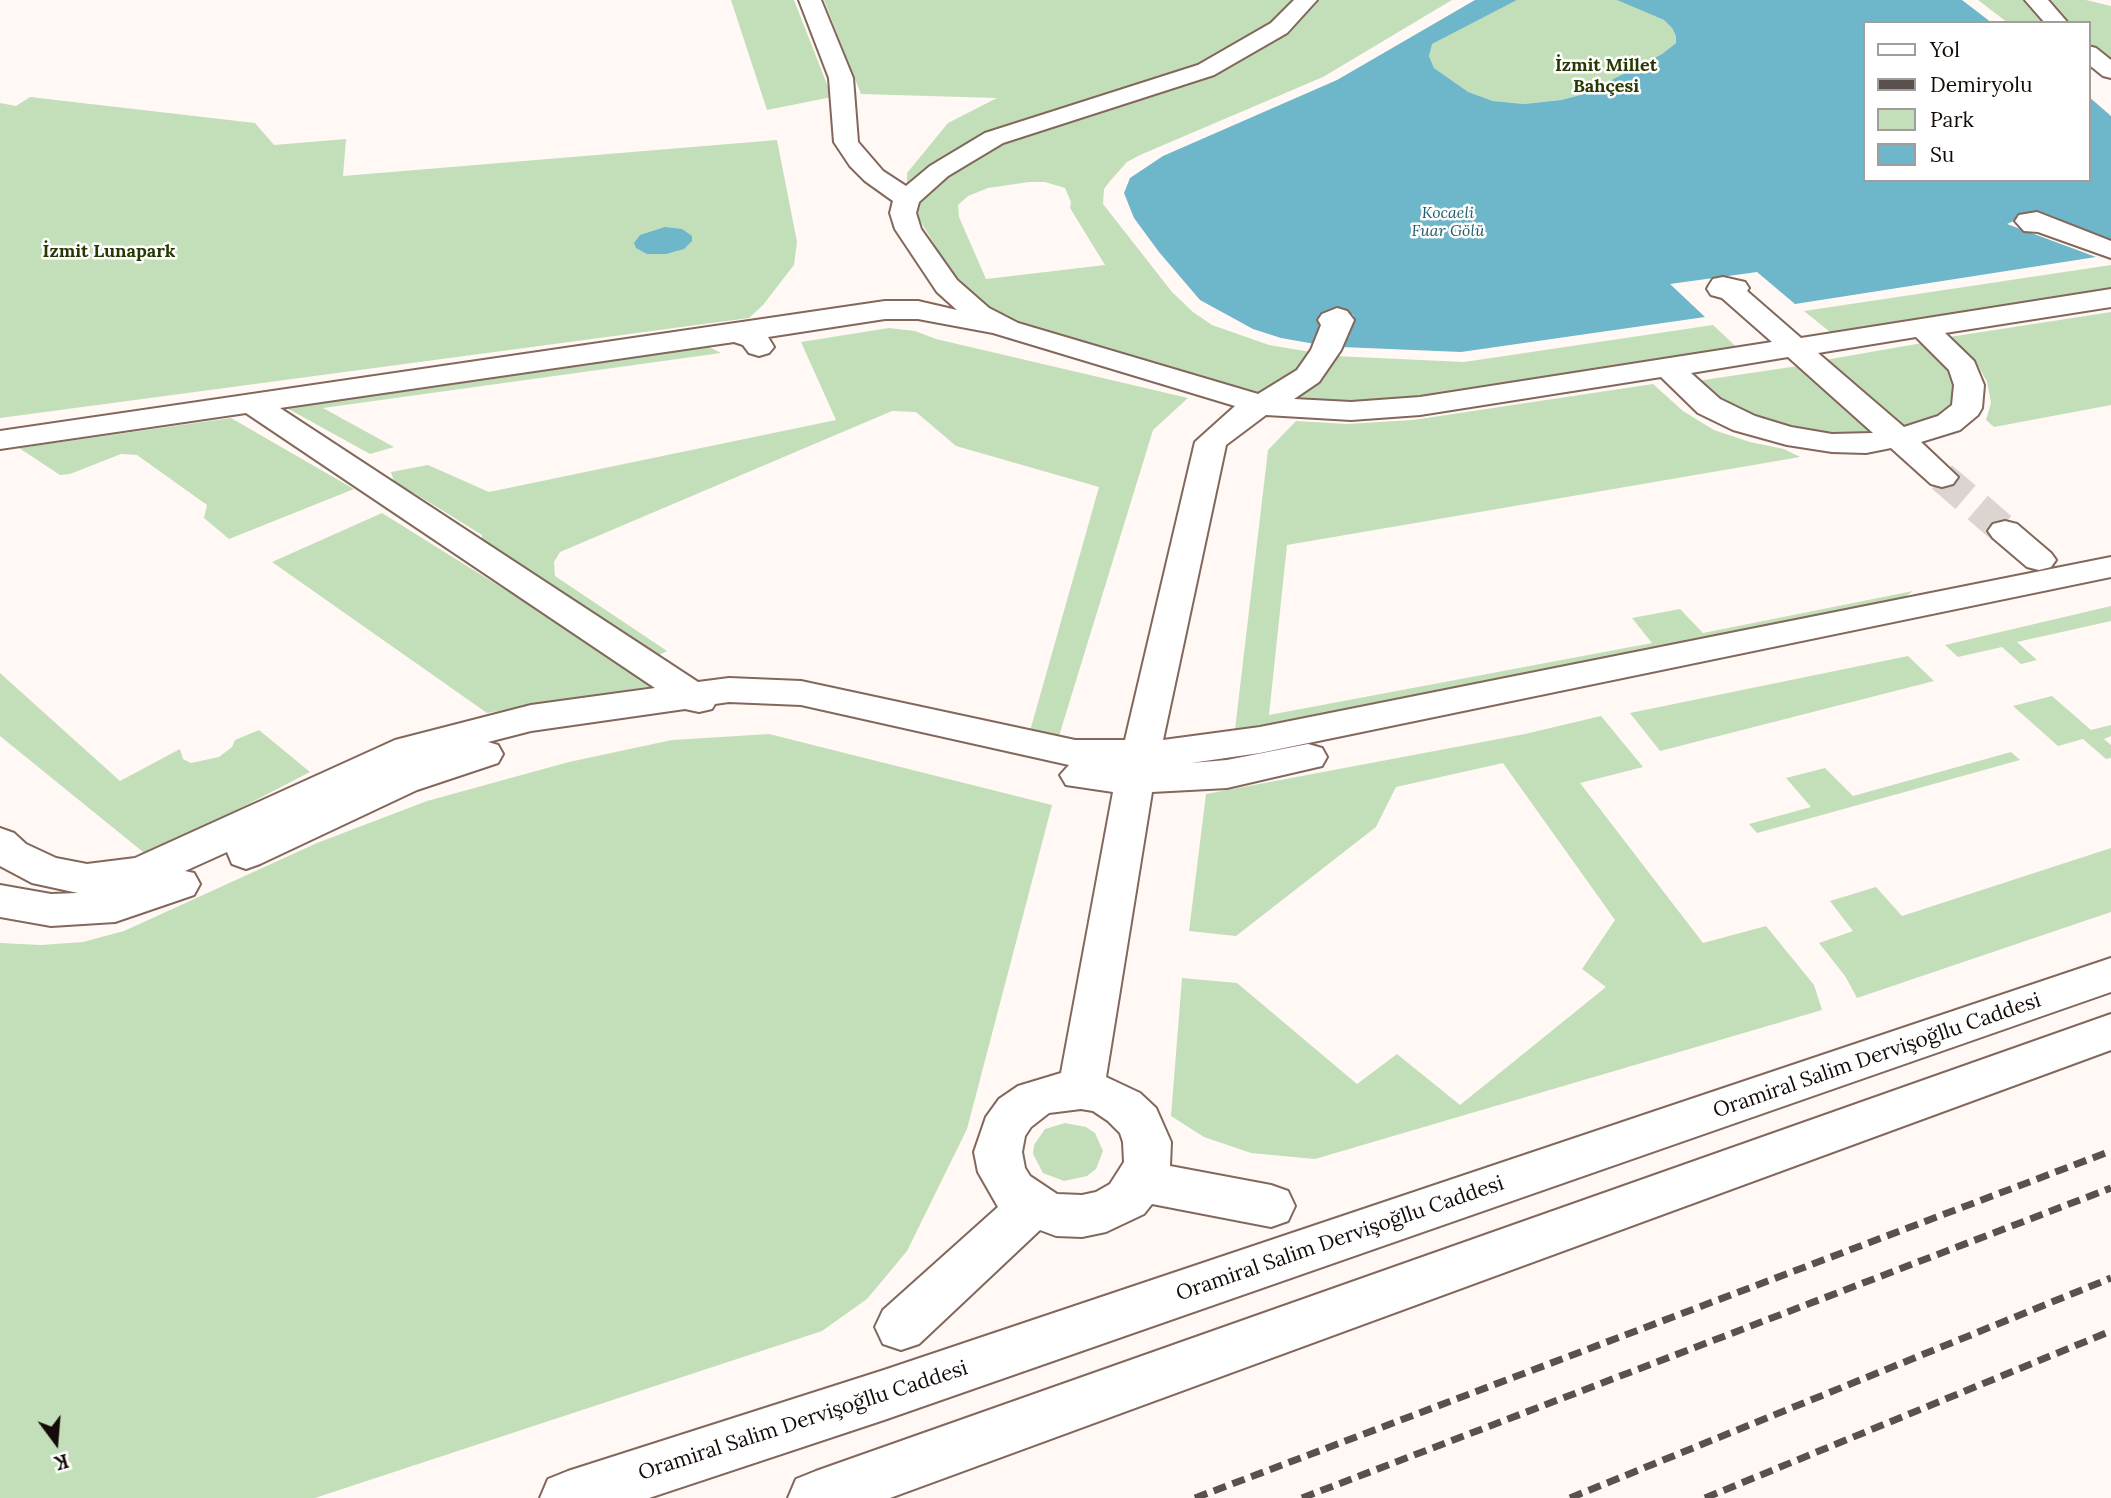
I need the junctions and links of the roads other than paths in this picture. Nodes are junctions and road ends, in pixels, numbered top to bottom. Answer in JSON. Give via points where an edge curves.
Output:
{"nodes":[{"id":1,"x":810,"y":0,"type":"edge"},
{"id":2,"x":2036,"y":0,"type":"edge"},
{"id":3,"x":1302,"y":3,"type":"edge"},
{"id":4,"x":2055,"y":21,"type":"edge"},
{"id":5,"x":2090,"y":55,"type":"edge"},
{"id":6,"x":2111,"y":71,"type":"edge"},
{"id":7,"x":907,"y":199,"type":"junction"},
{"id":8,"x":2040,"y":225,"type":"dead end"},
{"id":9,"x":2111,"y":250,"type":"edge"},
{"id":10,"x":1732,"y":292,"type":"dead end"},
{"id":11,"x":2111,"y":298,"type":"edge"},
{"id":12,"x":1336,"y":323,"type":"dead end"},
{"id":13,"x":1922,"y":327,"type":"junction"},
{"id":14,"x":1008,"y":329,"type":"junction"},
{"id":15,"x":1794,"y":347,"type":"junction"},
{"id":16,"x":1668,"y":367,"type":"junction"},
{"id":17,"x":251,"y":403,"type":"junction"},
{"id":18,"x":1263,"y":405,"type":"junction"},
{"id":19,"x":1897,"y":438,"type":"junction"},
{"id":20,"x":0,"y":440,"type":"edge"},
{"id":21,"x":1942,"y":477,"type":"tunnel mouth"},
{"id":22,"x":2005,"y":531,"type":"tunnel mouth"},
{"id":23,"x":2111,"y":554,"type":"edge"},
{"id":24,"x":2039,"y":560,"type":"junction"},
{"id":25,"x":2111,"y":567,"type":"edge"},
{"id":26,"x":2111,"y":586,"type":"edge"},
{"id":27,"x":1897,"y":611,"type":"junction"},
{"id":28,"x":703,"y":703,"type":"junction"},
{"id":29,"x":1138,"y":766,"type":"junction"},
{"id":30,"x":0,"y":843,"type":"edge"},
{"id":31,"x":0,"y":901,"type":"edge"},
{"id":32,"x":2111,"y":975,"type":"edge"},
{"id":33,"x":2111,"y":1032,"type":"edge"},
{"id":34,"x":1081,"y":1090,"type":"junction"},
{"id":35,"x":1141,"y":1181,"type":"junction"},
{"id":36,"x":1033,"y":1206,"type":"junction"},
{"id":37,"x":1271,"y":1206,"type":"dead end"},
{"id":38,"x":901,"y":1327,"type":"dead end"},
{"id":39,"x":568,"y":1498,"type":"edge"},
{"id":40,"x":816,"y":1498,"type":"edge"}],
"edges":[{"from":1,"to":7,"type":"street","via":[[841,78],[846,142],[874,176]]},
{"from":2,"to":4,"type":"street"},
{"from":3,"to":7,"type":"street","via":[[1279,28],[1206,70],[994,138],[939,171]]},
{"from":5,"to":6,"type":"street"},
{"from":7,"to":14,"type":"street","via":[[903,212],[908,229],[947,286],[979,314]]},
{"from":8,"to":9,"type":"street"},
{"from":10,"to":15,"type":"street"},
{"from":11,"to":13,"type":"street"},
{"from":12,"to":18,"type":"street","via":[[1321,360],[1308,376]]},
{"from":13,"to":15,"type":"street"},
{"from":13,"to":19,"type":"street","via":[[1963,367],[1969,385],[1967,408],[1949,423]]},
{"from":14,"to":17,"type":"street","via":[[918,310],[885,310],[747,340]]},
{"from":14,"to":18,"type":"street"},
{"from":15,"to":16,"type":"street"},
{"from":15,"to":19,"type":"street"},
{"from":16,"to":18,"type":"street","via":[[1420,406],[1351,411]]},
{"from":16,"to":19,"type":"street","via":[[1709,406],[1744,423],[1832,443],[1866,444]]},
{"from":17,"to":20,"type":"street"},
{"from":17,"to":28,"type":"street"},
{"from":18,"to":29,"type":"street","via":[[1247,412],[1211,442]]},
{"from":19,"to":21,"type":"street"},
{"from":22,"to":24,"type":"street"},
{"from":23,"to":24,"type":"street"},
{"from":24,"to":27,"type":"street"},
{"from":25,"to":27,"type":"street"},
{"from":26,"to":29,"type":"street","via":[[1227,774]]},
{"from":27,"to":29,"type":"street","via":[[1260,740],[1167,753]]},
{"from":28,"to":29,"type":"street","via":[[800,717],[1033,771]]},
{"from":28,"to":30,"type":"street","via":[[531,718],[409,749],[140,873],[87,879],[47,872],[12,855]]},
{"from":28,"to":31,"type":"street","via":[[487,753],[403,780],[191,879],[115,906],[51,910]]},
{"from":29,"to":34,"type":"street"},
{"from":32,"to":39,"type":"street","name":"Oramiral Salim Dervişoğllu Caddesi","via":[[898,1391]]},
{"from":33,"to":40,"type":"street"},
{"from":34,"to":35,"type":"street","via":[[1124,1107],[1139,1122],[1148,1162]]},
{"from":34,"to":36,"type":"street","via":[[1056,1091],[1034,1100],[1015,1113],[1003,1131],[998,1152],[1002,1172],[1013,1191]]},
{"from":35,"to":36,"type":"street","via":[[1127,1199],[1106,1211],[1056,1215]]},
{"from":35,"to":37,"type":"street"},
{"from":36,"to":38,"type":"street"}]}
